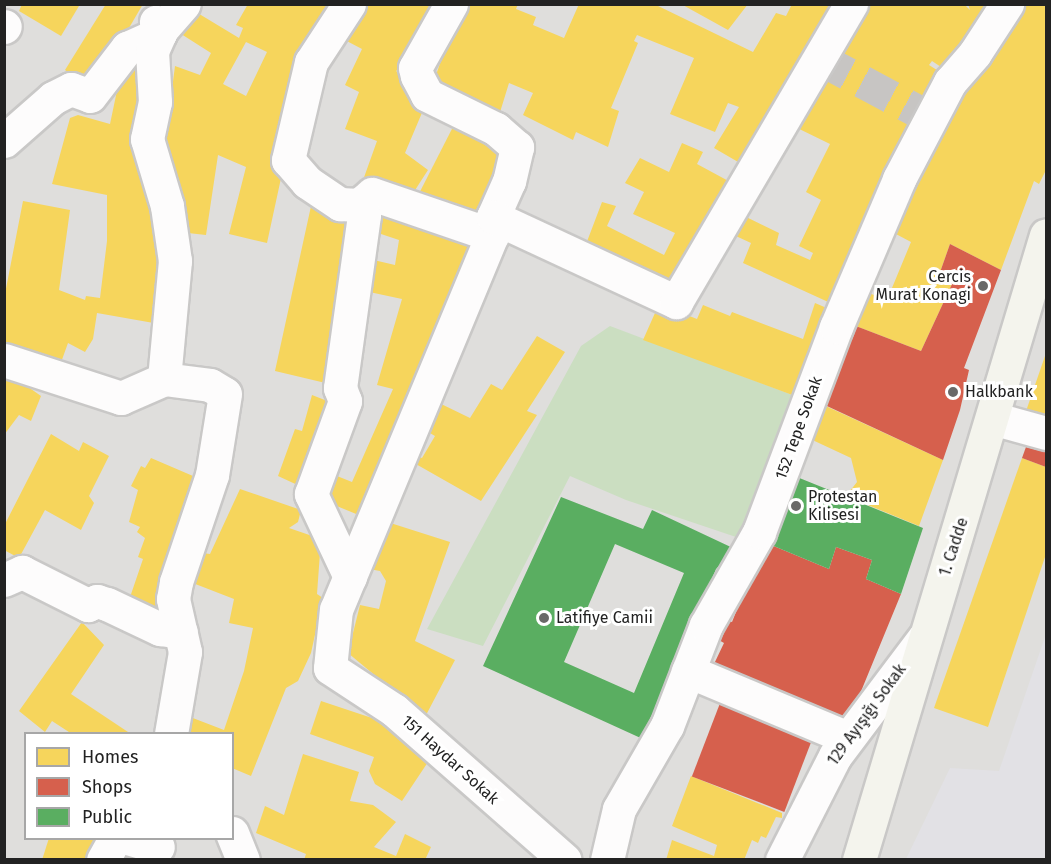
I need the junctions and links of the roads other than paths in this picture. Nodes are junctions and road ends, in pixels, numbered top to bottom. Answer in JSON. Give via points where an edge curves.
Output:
{"nodes":[{"id":1,"x":184,"y":4,"type":"edge"},
{"id":2,"x":350,"y":4,"type":"edge"},
{"id":3,"x":451,"y":4,"type":"edge"},
{"id":4,"x":850,"y":4,"type":"edge"},
{"id":5,"x":1007,"y":4,"type":"edge"},
{"id":6,"x":157,"y":19,"type":"edge"},
{"id":7,"x":4,"y":141,"type":"edge"},
{"id":8,"x":359,"y":206,"type":"junction"},
{"id":9,"x":492,"y":226,"type":"junction"},
{"id":10,"x":1047,"y":235,"type":"edge"},
{"id":11,"x":4,"y":360,"type":"edge"},
{"id":12,"x":164,"y":380,"type":"junction"},
{"id":13,"x":992,"y":418,"type":"junction"},
{"id":14,"x":1047,"y":433,"type":"edge"},
{"id":15,"x":350,"y":577,"type":"junction"},
{"id":16,"x":4,"y":580,"type":"edge"},
{"id":17,"x":181,"y":632,"type":"junction"},
{"id":18,"x":924,"y":638,"type":"junction"},
{"id":19,"x":688,"y":671,"type":"junction"},
{"id":20,"x":171,"y":732,"type":"edge"},
{"id":21,"x":848,"y":738,"type":"junction"},
{"id":22,"x":234,"y":838,"type":"edge"},
{"id":23,"x":114,"y":840,"type":"edge"},
{"id":24,"x":103,"y":860,"type":"edge"},
{"id":25,"x":243,"y":860,"type":"edge"},
{"id":26,"x":565,"y":860,"type":"edge"},
{"id":27,"x":607,"y":860,"type":"edge"},
{"id":28,"x":782,"y":860,"type":"edge"},
{"id":29,"x":859,"y":860,"type":"edge"}],
"edges":[{"from":1,"to":6,"type":"street"},
{"from":2,"to":8,"type":"street","via":[[311,62],[288,160],[307,182],[340,204]]},
{"from":3,"to":9,"type":"street","via":[[415,68],[427,95],[496,129],[517,147]]},
{"from":4,"to":9,"type":"street","via":[[676,302]]},
{"from":5,"to":19,"type":"street","name":"152 Tepe Sokak","via":[[975,53],[950,82],[899,179],[836,327],[759,532],[706,625]]},
{"from":6,"to":7,"type":"street","via":[[127,48],[90,96],[71,89],[53,98]]},
{"from":6,"to":12,"type":"street","via":[[152,51],[155,102],[147,140],[167,206],[175,261]]},
{"from":8,"to":9,"type":"street","via":[[372,194]]},
{"from":8,"to":15,"type":"street","via":[[364,215],[340,388],[345,401],[311,494]]},
{"from":9,"to":15,"type":"street"},
{"from":10,"to":13,"type":"main road","name":"1. Cadde"},
{"from":11,"to":12,"type":"street","via":[[121,398]]},
{"from":12,"to":17,"type":"street","via":[[210,385],[225,394],[212,475],[176,582],[173,599]]},
{"from":13,"to":14,"type":"street"},
{"from":13,"to":18,"type":"main road","name":"1. Cadde"},
{"from":15,"to":26,"type":"street","name":"151 Haydar Sokak","via":[[336,609],[330,668],[394,710]]},
{"from":16,"to":17,"type":"street","via":[[22,572],[88,605],[106,604],[160,629]]},
{"from":17,"to":20,"type":"street","via":[[184,668]]},
{"from":18,"to":21,"type":"street","name":"129 Ayışığı Sokak"},
{"from":18,"to":29,"type":"main road","name":"1. Cadde"},
{"from":19,"to":21,"type":"street"},
{"from":19,"to":27,"type":"street","name":"152 Tepe Sokak","via":[[667,726],[619,809]]},
{"from":21,"to":28,"type":"street","name":"129 Ayışığı Sokak"},
{"from":22,"to":25,"type":"street"},
{"from":23,"to":24,"type":"street"}]}
